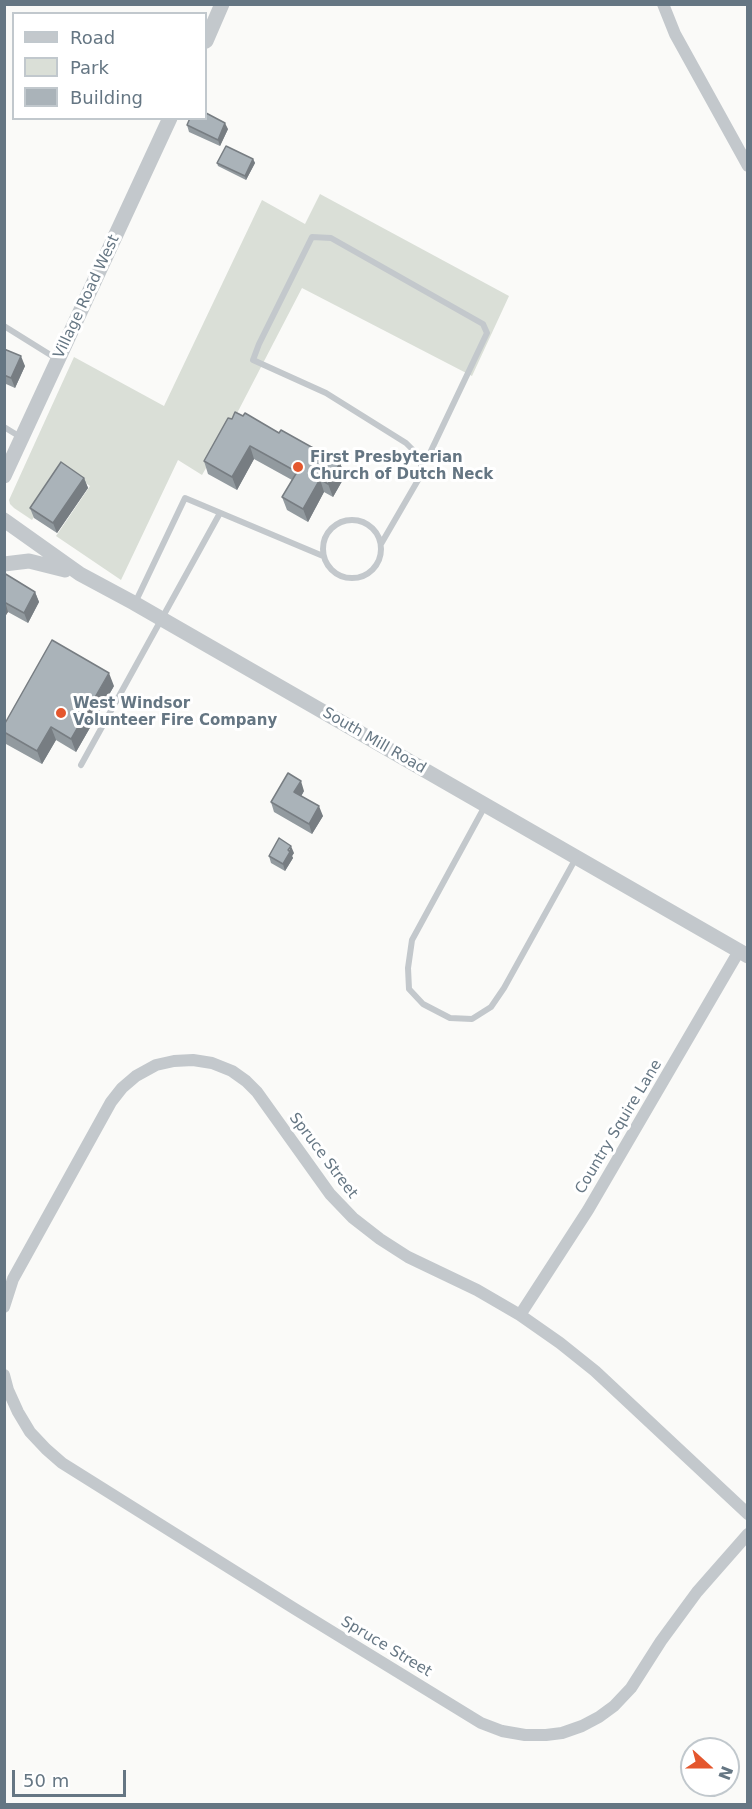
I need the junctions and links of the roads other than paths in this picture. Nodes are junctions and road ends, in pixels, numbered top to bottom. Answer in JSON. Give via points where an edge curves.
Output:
{"nodes":[{"id":1,"x":222,"y":4,"type":"edge"},
{"id":2,"x":663,"y":4,"type":"edge"},
{"id":3,"x":207,"y":39,"type":"edge"},
{"id":4,"x":169,"y":120,"type":"edge"},
{"id":5,"x":747,"y":166,"type":"edge"},
{"id":6,"x":4,"y":326,"type":"edge"},
{"id":7,"x":58,"y":359,"type":"junction"},
{"id":8,"x":4,"y":427,"type":"edge"},
{"id":9,"x":22,"y":438,"type":"junction"},
{"id":10,"x":421,"y":462,"type":"junction"},
{"id":11,"x":4,"y":476,"type":"edge"},
{"id":12,"x":220,"y":513,"type":"junction"},
{"id":13,"x":4,"y":520,"type":"edge"},
{"id":14,"x":381,"y":544,"type":"junction"},
{"id":15,"x":323,"y":556,"type":"junction"},
{"id":16,"x":4,"y":564,"type":"edge"},
{"id":17,"x":80,"y":574,"type":"junction"},
{"id":18,"x":134,"y":603,"type":"junction"},
{"id":19,"x":162,"y":619,"type":"junction"},
{"id":20,"x":81,"y":765,"type":"dead end"},
{"id":21,"x":486,"y":805,"type":"junction"},
{"id":22,"x":576,"y":857,"type":"junction"},
{"id":23,"x":743,"y":953,"type":"edge"},
{"id":24,"x":4,"y":1307,"type":"edge"},
{"id":25,"x":520,"y":1315,"type":"junction"},
{"id":26,"x":4,"y":1375,"type":"edge"},
{"id":27,"x":747,"y":1514,"type":"edge"},
{"id":28,"x":747,"y":1534,"type":"edge"}],
"edges":[{"from":1,"to":3,"type":"street"},
{"from":2,"to":5,"type":"street","via":[[675,34]]},
{"from":4,"to":7,"type":"street","name":"Village Road West"},
{"from":6,"to":7,"type":"lane"},
{"from":7,"to":9,"type":"street","name":"Village Road West"},
{"from":8,"to":9,"type":"lane"},
{"from":9,"to":11,"type":"street","name":"Village Road West"},
{"from":10,"to":10,"type":"lane","via":[[429,455],[487,333],[483,324],[331,238],[312,237],[253,360],[326,393],[406,443]]},
{"from":10,"to":14,"type":"lane","via":[[421,475]]},
{"from":12,"to":15,"type":"lane"},
{"from":12,"to":18,"type":"lane","via":[[185,498]]},
{"from":12,"to":19,"type":"lane"},
{"from":13,"to":17,"type":"street","name":"South Mill Road"},
{"from":14,"to":15,"type":"lane","via":[[378,564],[362,577],[343,578],[327,566]]},
{"from":14,"to":15,"type":"lane","via":[[372,528],[346,520],[325,537]]},
{"from":16,"to":17,"type":"street","via":[[29,561]]},
{"from":17,"to":18,"type":"street","name":"South Mill Road"},
{"from":18,"to":19,"type":"street","name":"South Mill Road"},
{"from":19,"to":20,"type":"lane"},
{"from":19,"to":21,"type":"street","name":"South Mill Road"},
{"from":21,"to":22,"type":"street","name":"South Mill Road"},
{"from":21,"to":22,"type":"lane","via":[[412,940],[409,989],[423,1004],[450,1018],[472,1019],[491,1007]]},
{"from":22,"to":23,"type":"street","name":"South Mill Road"},
{"from":23,"to":25,"type":"street","name":"Country Squire Lane"},
{"from":24,"to":25,"type":"street","name":"Spruce Street","via":[[13,1279],[111,1102],[136,1076],[156,1065],[193,1060],[212,1063],[246,1081],[330,1194],[353,1218],[408,1257]]},
{"from":25,"to":27,"type":"street","name":"Spruce Street","via":[[595,1371]]},
{"from":26,"to":28,"type":"street","name":"Spruce Street","via":[[30,1432],[62,1463],[295,1610],[481,1723],[502,1731],[525,1735],[562,1733],[582,1726],[614,1706],[631,1688],[697,1592]]}]}
